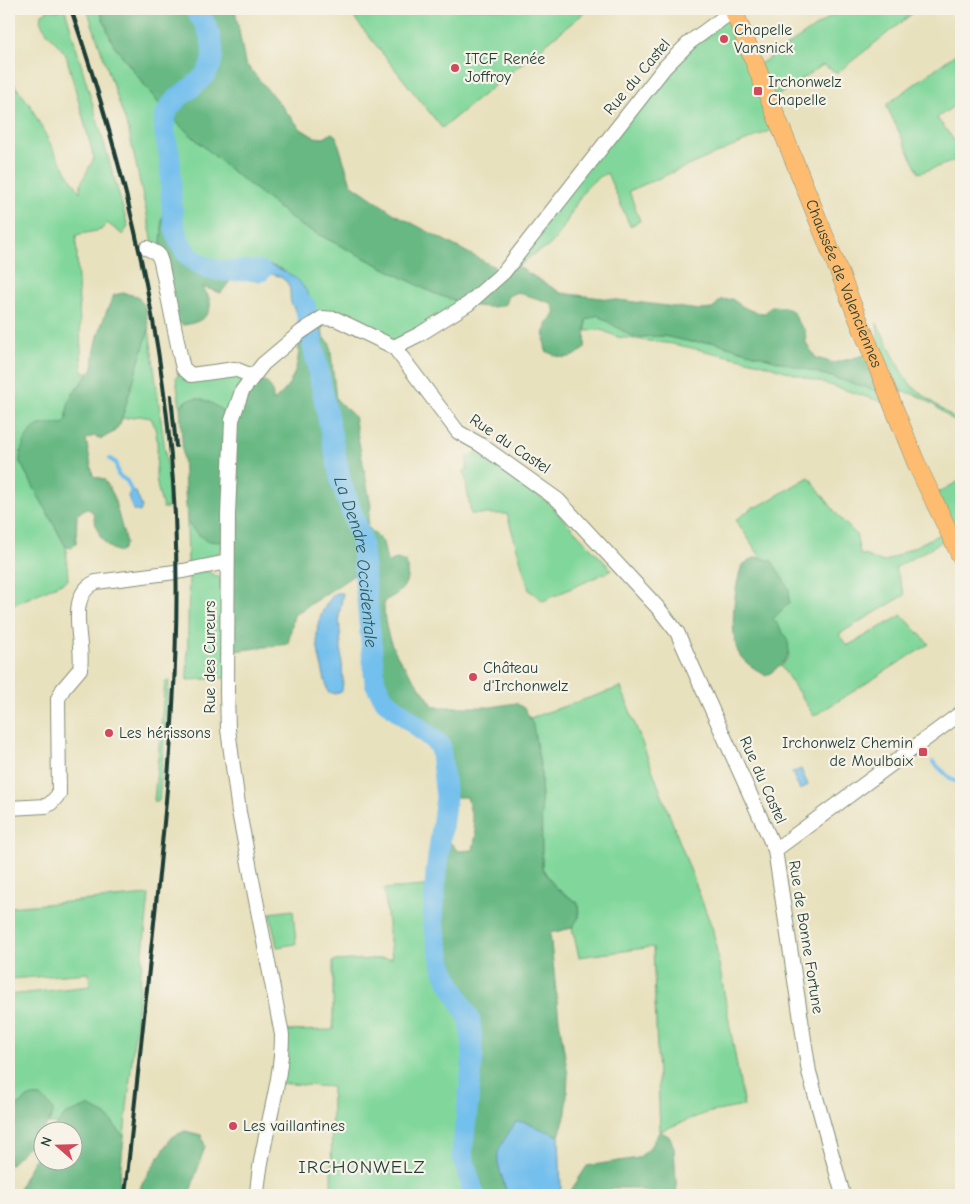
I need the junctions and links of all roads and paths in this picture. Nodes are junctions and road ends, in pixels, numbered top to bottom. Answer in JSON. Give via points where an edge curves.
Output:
{"nodes":[{"id":1,"x":734,"y":9,"type":"edge"},
{"id":2,"x":147,"y":248,"type":"dead end"},
{"id":3,"x":394,"y":347,"type":"junction"},
{"id":4,"x":252,"y":376,"type":"junction"},
{"id":5,"x":961,"y":557,"type":"edge"},
{"id":6,"x":227,"y":562,"type":"junction"},
{"id":7,"x":961,"y":712,"type":"edge"},
{"id":8,"x":9,"y":808,"type":"edge"},
{"id":9,"x":775,"y":850,"type":"junction"},
{"id":10,"x":257,"y":1195,"type":"edge"},
{"id":11,"x":843,"y":1195,"type":"edge"}],
"edges":[{"from":1,"to":3,"type":"street","name":"Rue du Castel","via":[[690,42],[665,67],[504,272],[468,304]]},
{"from":1,"to":5,"type":"main road","name":"Chaussée de Valenciennes","via":[[917,465]]},
{"from":2,"to":4,"type":"street","via":[[158,254],[161,262],[181,360],[187,373],[235,369]]},
{"from":3,"to":4,"type":"street","name":"Rue des Cureurs","via":[[336,319],[317,320]]},
{"from":3,"to":9,"type":"street","name":"Rue du Castel","via":[[458,432],[558,500],[659,608],[677,632]]},
{"from":4,"to":6,"type":"street","name":"Rue des Cureurs","via":[[238,398],[232,420]]},
{"from":6,"to":8,"type":"street","via":[[96,582],[85,589],[78,601],[80,669],[58,700],[59,794],[46,806]]},
{"from":6,"to":10,"type":"street","name":"Rue des Cureurs","via":[[227,693],[232,764],[244,844],[282,1034],[282,1058],[260,1162]]},
{"from":7,"to":9,"type":"street","name":"Rue de Bonne Fortune"},
{"from":9,"to":11,"type":"street","name":"Rue de Bonne Fortune","via":[[808,1072]]}]}
